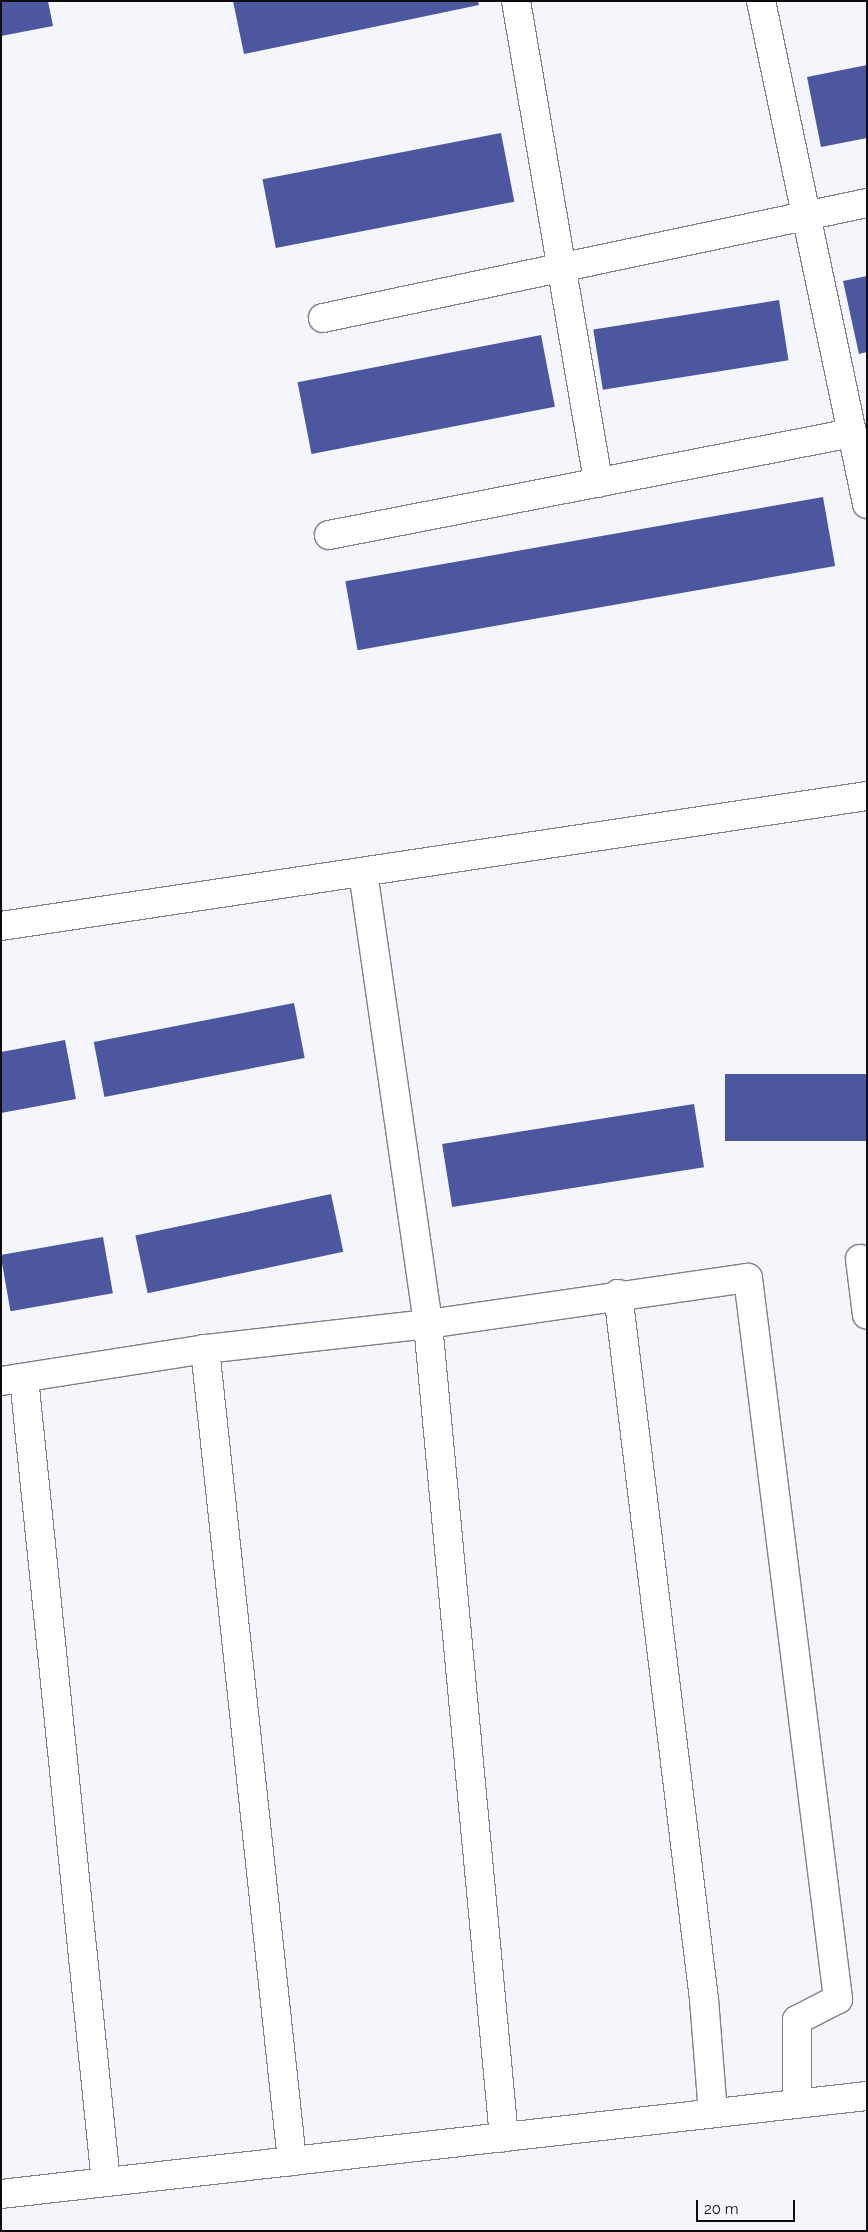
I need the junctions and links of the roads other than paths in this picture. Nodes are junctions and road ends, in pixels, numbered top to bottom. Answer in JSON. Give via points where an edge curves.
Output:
{"nodes":[{"id":1,"x":516,"y":1,"type":"edge"},
{"id":2,"x":761,"y":1,"type":"edge"},
{"id":3,"x":867,"y":203,"type":"edge"},
{"id":4,"x":806,"y":216,"type":"junction"},
{"id":5,"x":559,"y":268,"type":"junction"},
{"id":6,"x":323,"y":318,"type":"dead end"},
{"id":7,"x":852,"y":433,"type":"junction"},
{"id":8,"x":598,"y":483,"type":"junction"},
{"id":9,"x":867,"y":504,"type":"edge"},
{"id":10,"x":329,"y":535,"type":"dead end"},
{"id":11,"x":867,"y":796,"type":"edge"},
{"id":12,"x":363,"y":872,"type":"junction"},
{"id":13,"x":1,"y":926,"type":"edge"},
{"id":14,"x":860,"y":1259,"type":"dead end"},
{"id":15,"x":618,"y":1294,"type":"junction"},
{"id":16,"x":867,"y":1315,"type":"edge"},
{"id":17,"x":428,"y":1324,"type":"junction"},
{"id":18,"x":205,"y":1349,"type":"junction"},
{"id":19,"x":13,"y":1380,"type":"edge"},
{"id":20,"x":867,"y":2096,"type":"edge"},
{"id":21,"x":797,"y":2104,"type":"junction"},
{"id":22,"x":713,"y":2113,"type":"junction"},
{"id":23,"x":504,"y":2137,"type":"junction"},
{"id":24,"x":292,"y":2161,"type":"junction"},
{"id":25,"x":106,"y":2182,"type":"junction"},
{"id":26,"x":1,"y":2194,"type":"edge"}],
"edges":[{"from":1,"to":5,"type":"street"},
{"from":2,"to":4,"type":"street"},
{"from":3,"to":4,"type":"street"},
{"from":4,"to":5,"type":"street"},
{"from":4,"to":7,"type":"street"},
{"from":5,"to":6,"type":"street"},
{"from":5,"to":8,"type":"street"},
{"from":7,"to":8,"type":"street"},
{"from":7,"to":9,"type":"street"},
{"from":8,"to":10,"type":"street"},
{"from":11,"to":12,"type":"street"},
{"from":12,"to":13,"type":"street"},
{"from":12,"to":17,"type":"street"},
{"from":14,"to":16,"type":"street"},
{"from":15,"to":17,"type":"street"},
{"from":15,"to":21,"type":"street","via":[[748,1278],[838,1999],[797,2020]]},
{"from":15,"to":22,"type":"street","via":[[704,1999]]},
{"from":17,"to":18,"type":"street"},
{"from":17,"to":23,"type":"street"},
{"from":18,"to":19,"type":"street"},
{"from":18,"to":24,"type":"street"},
{"from":19,"to":25,"type":"street"},
{"from":20,"to":21,"type":"street"},
{"from":21,"to":22,"type":"street"},
{"from":22,"to":23,"type":"street"},
{"from":23,"to":24,"type":"street"},
{"from":24,"to":25,"type":"street"},
{"from":25,"to":26,"type":"street"}]}
